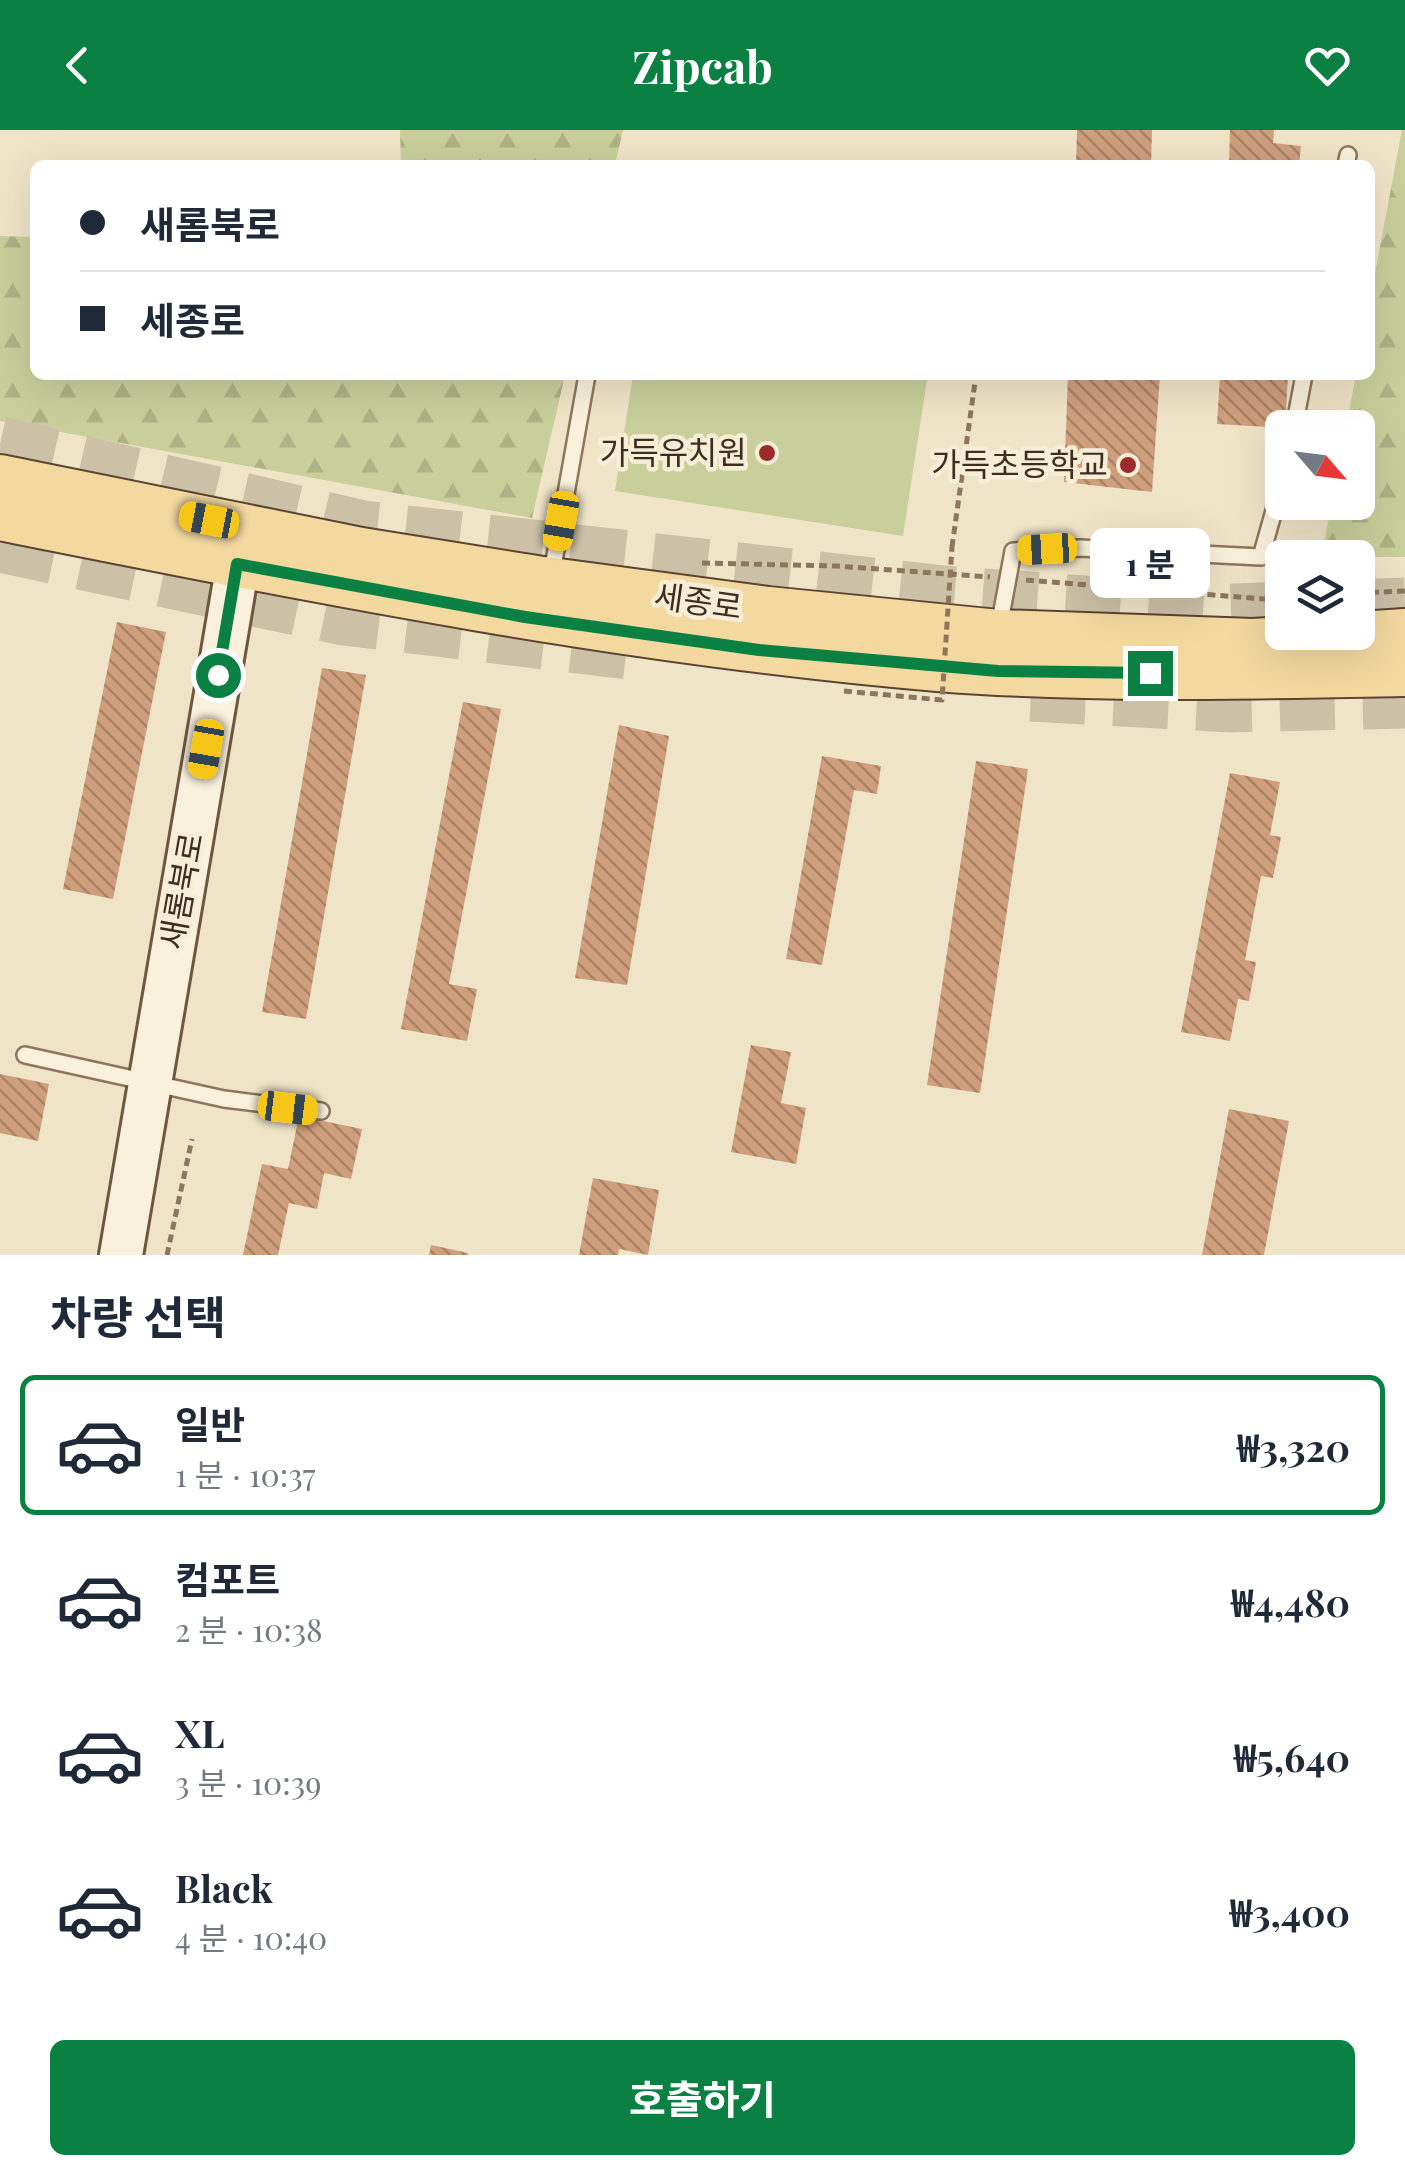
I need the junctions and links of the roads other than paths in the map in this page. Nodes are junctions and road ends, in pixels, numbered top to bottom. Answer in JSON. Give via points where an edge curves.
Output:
{"nodes":[{"id":1,"x":586,"y":380,"type":"edge"},
{"id":2,"x":1303,"y":380,"type":"edge"},
{"id":3,"x":1297,"y":410,"type":"edge"},
{"id":4,"x":0,"y":479,"type":"edge"},
{"id":5,"x":0,"y":516,"type":"edge"},
{"id":6,"x":1272,"y":520,"type":"edge"},
{"id":7,"x":240,"y":546,"type":"junction"},
{"id":8,"x":550,"y":582,"type":"junction"},
{"id":9,"x":1405,"y":633,"type":"edge"},
{"id":10,"x":995,"y":652,"type":"junction"},
{"id":11,"x":1405,"y":672,"type":"edge"},
{"id":12,"x":25,"y":1054,"type":"dead end"},
{"id":13,"x":150,"y":1081,"type":"junction"},
{"id":14,"x":321,"y":1112,"type":"dead end"},
{"id":15,"x":121,"y":1255,"type":"edge"}],
"edges":[{"from":1,"to":8,"type":"lane"},
{"from":2,"to":3,"type":"lane"},
{"from":4,"to":7,"type":"main road","name":"세종로"},
{"from":5,"to":7,"type":"main road","name":"세종로"},
{"from":6,"to":10,"type":"lane","via":[[1262,557],[1013,551]]},
{"from":7,"to":8,"type":"main road","name":"세종로","via":[[361,552]]},
{"from":7,"to":10,"type":"main road","name":"세종로","via":[[525,617],[759,650]]},
{"from":7,"to":13,"type":"street","name":"새롬북로"},
{"from":8,"to":10,"type":"main road","name":"세종로","via":[[768,611]]},
{"from":9,"to":10,"type":"main road","name":"세종로"},
{"from":10,"to":11,"type":"main road","name":"세종로","via":[[1263,675]]},
{"from":12,"to":13,"type":"lane"},
{"from":13,"to":14,"type":"lane","via":[[224,1100]]},
{"from":13,"to":15,"type":"street","name":"새롬북로"}]}
